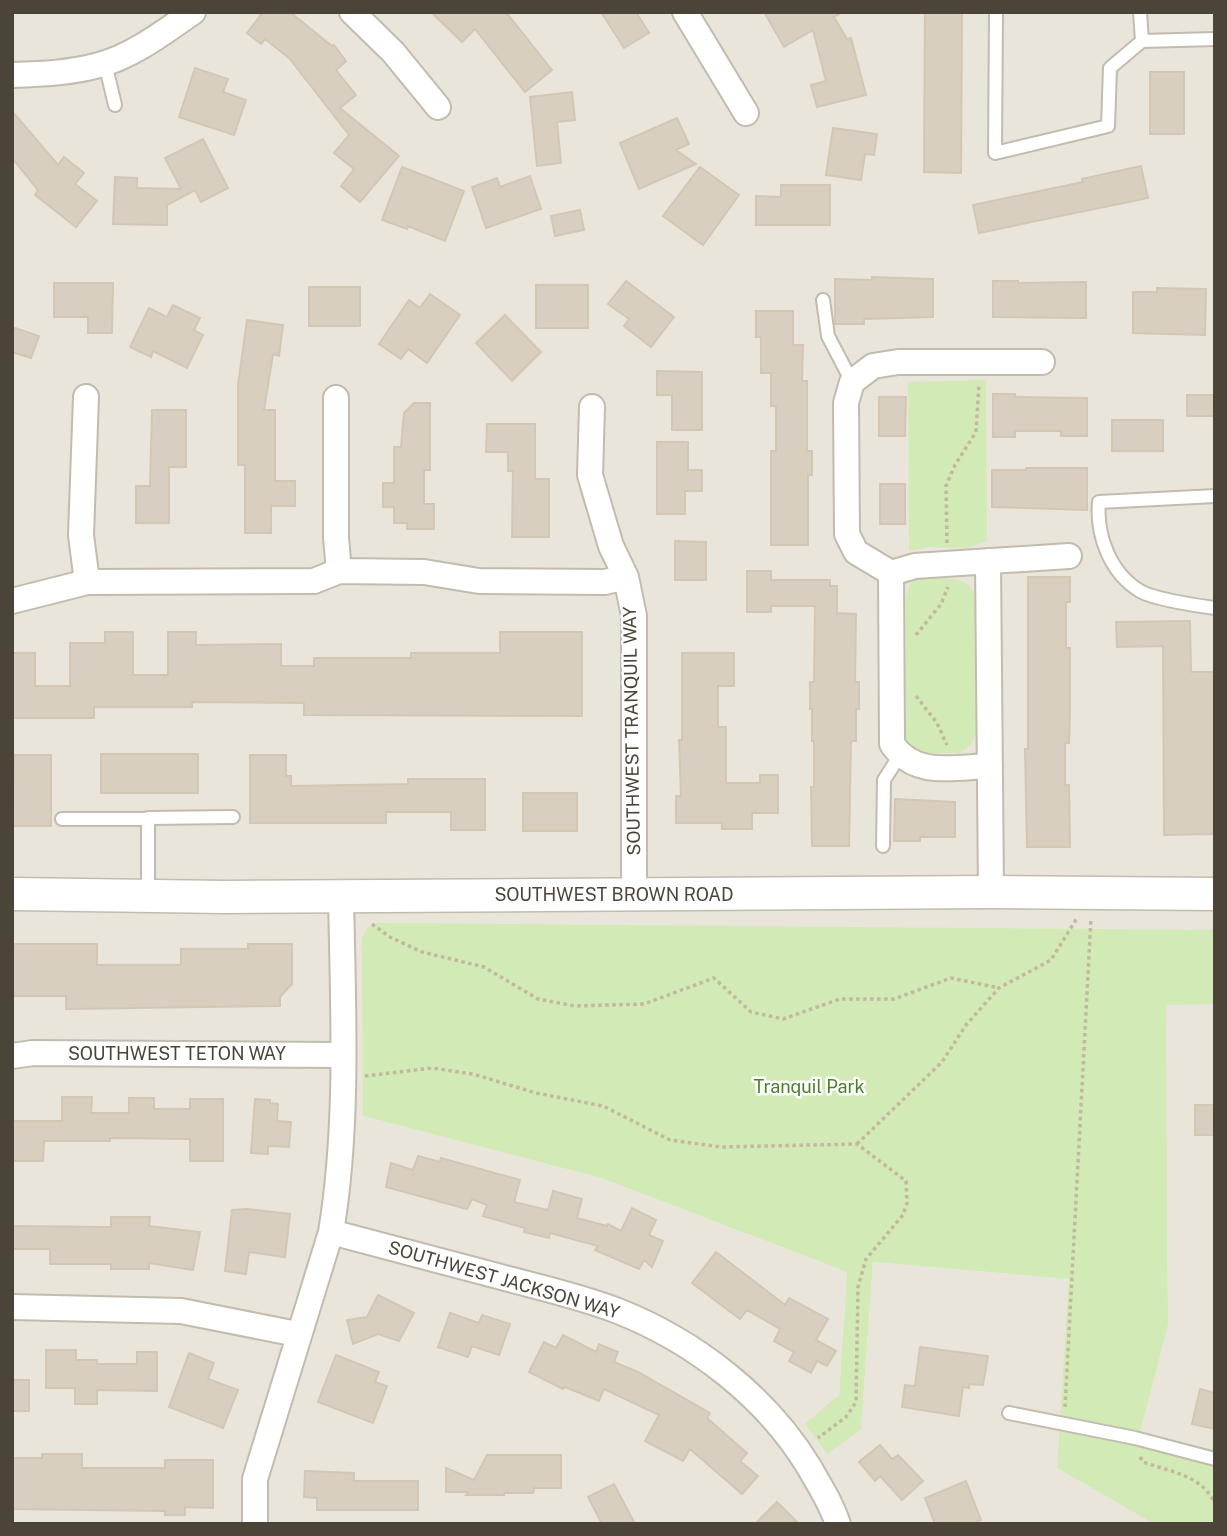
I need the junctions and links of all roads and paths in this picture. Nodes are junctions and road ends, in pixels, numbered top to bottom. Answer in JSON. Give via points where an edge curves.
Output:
{"nodes":[{"id":1,"x":193,"y":12,"type":"edge"},
{"id":2,"x":352,"y":12,"type":"edge"},
{"id":3,"x":685,"y":12,"type":"edge"},
{"id":4,"x":996,"y":12,"type":"edge"},
{"id":5,"x":1140,"y":12,"type":"edge"},
{"id":6,"x":1215,"y":39,"type":"edge"},
{"id":7,"x":1142,"y":41,"type":"junction"},
{"id":8,"x":105,"y":63,"type":"junction"},
{"id":9,"x":12,"y":75,"type":"edge"},
{"id":10,"x":115,"y":105,"type":"dead end"},
{"id":11,"x":438,"y":107,"type":"dead end"},
{"id":12,"x":746,"y":113,"type":"dead end"},
{"id":13,"x":823,"y":300,"type":"dead end"},
{"id":14,"x":1042,"y":362,"type":"dead end"},
{"id":15,"x":979,"y":363,"type":"junction"},
{"id":16,"x":852,"y":382,"type":"junction"},
{"id":17,"x":86,"y":397,"type":"dead end"},
{"id":18,"x":336,"y":398,"type":"dead end"},
{"id":19,"x":592,"y":407,"type":"dead end"},
{"id":20,"x":1215,"y":496,"type":"edge"},
{"id":21,"x":947,"y":549,"type":"dead end"},
{"id":22,"x":1069,"y":556,"type":"dead end"},
{"id":23,"x":988,"y":561,"type":"junction"},
{"id":24,"x":339,"y":571,"type":"junction"},
{"id":25,"x":891,"y":573,"type":"junction"},
{"id":26,"x":626,"y":576,"type":"junction"},
{"id":27,"x":87,"y":582,"type":"junction"},
{"id":28,"x":950,"y":582,"type":"dead end"},
{"id":29,"x":12,"y":601,"type":"edge"},
{"id":30,"x":1215,"y":608,"type":"edge"},
{"id":31,"x":914,"y":638,"type":"dead end"},
{"id":32,"x":914,"y":694,"type":"dead end"},
{"id":33,"x":900,"y":755,"type":"junction"},
{"id":34,"x":989,"y":766,"type":"junction"},
{"id":35,"x":951,"y":767,"type":"junction"},
{"id":36,"x":233,"y":817,"type":"dead end"},
{"id":37,"x":62,"y":819,"type":"dead end"},
{"id":38,"x":148,"y":819,"type":"junction"},
{"id":39,"x":883,"y":846,"type":"dead end"},
{"id":40,"x":991,"y":892,"type":"junction"},
{"id":41,"x":12,"y":894,"type":"edge"},
{"id":42,"x":634,"y":894,"type":"junction"},
{"id":43,"x":1215,"y":894,"type":"edge"},
{"id":44,"x":148,"y":896,"type":"junction"},
{"id":45,"x":341,"y":897,"type":"junction"},
{"id":46,"x":1092,"y":899,"type":"junction"},
{"id":47,"x":371,"y":923,"type":"dead end"},
{"id":48,"x":999,"y":988,"type":"junction"},
{"id":49,"x":12,"y":1056,"type":"edge"},
{"id":50,"x":342,"y":1067,"type":"junction"},
{"id":51,"x":857,"y":1144,"type":"junction"},
{"id":52,"x":331,"y":1231,"type":"junction"},
{"id":53,"x":12,"y":1307,"type":"edge"},
{"id":54,"x":298,"y":1334,"type":"junction"},
{"id":55,"x":1009,"y":1413,"type":"dead end"},
{"id":56,"x":1064,"y":1423,"type":"junction"},
{"id":57,"x":1135,"y":1438,"type":"junction"},
{"id":58,"x":799,"y":1451,"type":"junction"},
{"id":59,"x":1215,"y":1459,"type":"edge"},
{"id":60,"x":1215,"y":1504,"type":"edge"},
{"id":61,"x":255,"y":1524,"type":"edge"},
{"id":62,"x":838,"y":1524,"type":"edge"}],
"edges":[{"from":1,"to":8,"type":"street","via":[[145,45]]},
{"from":2,"to":11,"type":"street","via":[[393,52]]},
{"from":3,"to":12,"type":"street"},
{"from":4,"to":7,"type":"lane","via":[[995,153],[1108,126],[1110,68]]},
{"from":5,"to":7,"type":"lane"},
{"from":6,"to":7,"type":"lane"},
{"from":8,"to":9,"type":"street","via":[[49,74]]},
{"from":8,"to":10,"type":"lane"},
{"from":13,"to":16,"type":"lane","via":[[828,336]]},
{"from":14,"to":15,"type":"street"},
{"from":15,"to":16,"type":"street","via":[[898,362],[873,366]]},
{"from":15,"to":21,"type":"path","via":[[976,432],[946,486]]},
{"from":16,"to":25,"type":"street","via":[[846,403],[847,534],[856,552]]},
{"from":17,"to":27,"type":"street","via":[[82,535]]},
{"from":18,"to":24,"type":"street"},
{"from":19,"to":26,"type":"street","name":"SOUTHWEST TRANQUIL WAY","via":[[590,475],[611,546]]},
{"from":20,"to":30,"type":"lane","via":[[1098,502],[1097,514],[1113,565],[1141,592]]},
{"from":22,"to":23,"type":"street"},
{"from":23,"to":25,"type":"street","via":[[915,566]]},
{"from":23,"to":34,"type":"street"},
{"from":24,"to":26,"type":"street","via":[[424,572],[479,581],[605,582]]},
{"from":24,"to":27,"type":"street","via":[[314,581]]},
{"from":25,"to":33,"type":"street","via":[[891,730],[892,744]]},
{"from":26,"to":42,"type":"street","name":"SOUTHWEST TRANQUIL WAY","via":[[634,616]]},
{"from":27,"to":29,"type":"street"},
{"from":28,"to":31,"type":"path","via":[[941,604]]},
{"from":32,"to":35,"type":"path","via":[[942,730]]},
{"from":33,"to":35,"type":"street","via":[[920,767]]},
{"from":33,"to":39,"type":"lane","via":[[884,780]]},
{"from":34,"to":35,"type":"street"},
{"from":34,"to":40,"type":"street"},
{"from":36,"to":38,"type":"lane"},
{"from":37,"to":38,"type":"lane"},
{"from":38,"to":44,"type":"lane"},
{"from":40,"to":42,"type":"street","name":"SOUTHWEST BROWN ROAD"},
{"from":40,"to":46,"type":"street","name":"SOUTHWEST BROWN ROAD"},
{"from":41,"to":44,"type":"street","name":"SOUTHWEST BROWN ROAD"},
{"from":42,"to":45,"type":"street","name":"SOUTHWEST BROWN ROAD"},
{"from":43,"to":46,"type":"street","name":"SOUTHWEST BROWN ROAD"},
{"from":44,"to":45,"type":"street","name":"SOUTHWEST BROWN ROAD"},
{"from":45,"to":50,"type":"street"},
{"from":46,"to":48,"type":"path","via":[[1083,906],[1051,960]]},
{"from":46,"to":56,"type":"path"},
{"from":47,"to":48,"type":"path","via":[[422,952],[484,967],[538,999],[575,1006],[644,1004],[714,978],[751,1012],[783,1019],[840,999],[894,999],[951,978]]},
{"from":48,"to":51,"type":"path","via":[[966,1024],[942,1062]]},
{"from":49,"to":50,"type":"street","name":"SOUTHWEST TETON WAY"},
{"from":50,"to":51,"type":"path","via":[[463,1072],[603,1106],[670,1140],[721,1147]]},
{"from":50,"to":52,"type":"street","via":[[341,1151]]},
{"from":51,"to":58,"type":"path","via":[[906,1181],[907,1203],[903,1215],[866,1259],[858,1287],[856,1402],[846,1417]]},
{"from":52,"to":54,"type":"street"},
{"from":52,"to":58,"type":"street","name":"SOUTHWEST JACKSON WAY","via":[[570,1296],[664,1332],[727,1376],[770,1415]]},
{"from":53,"to":54,"type":"street","via":[[181,1311]]},
{"from":54,"to":61,"type":"street","via":[[255,1479]]},
{"from":55,"to":56,"type":"lane"},
{"from":56,"to":57,"type":"lane"},
{"from":57,"to":59,"type":"lane"},
{"from":57,"to":60,"type":"path","via":[[1143,1462],[1202,1484]]},
{"from":58,"to":62,"type":"street","name":"SOUTHWEST JACKSON WAY"}]}
